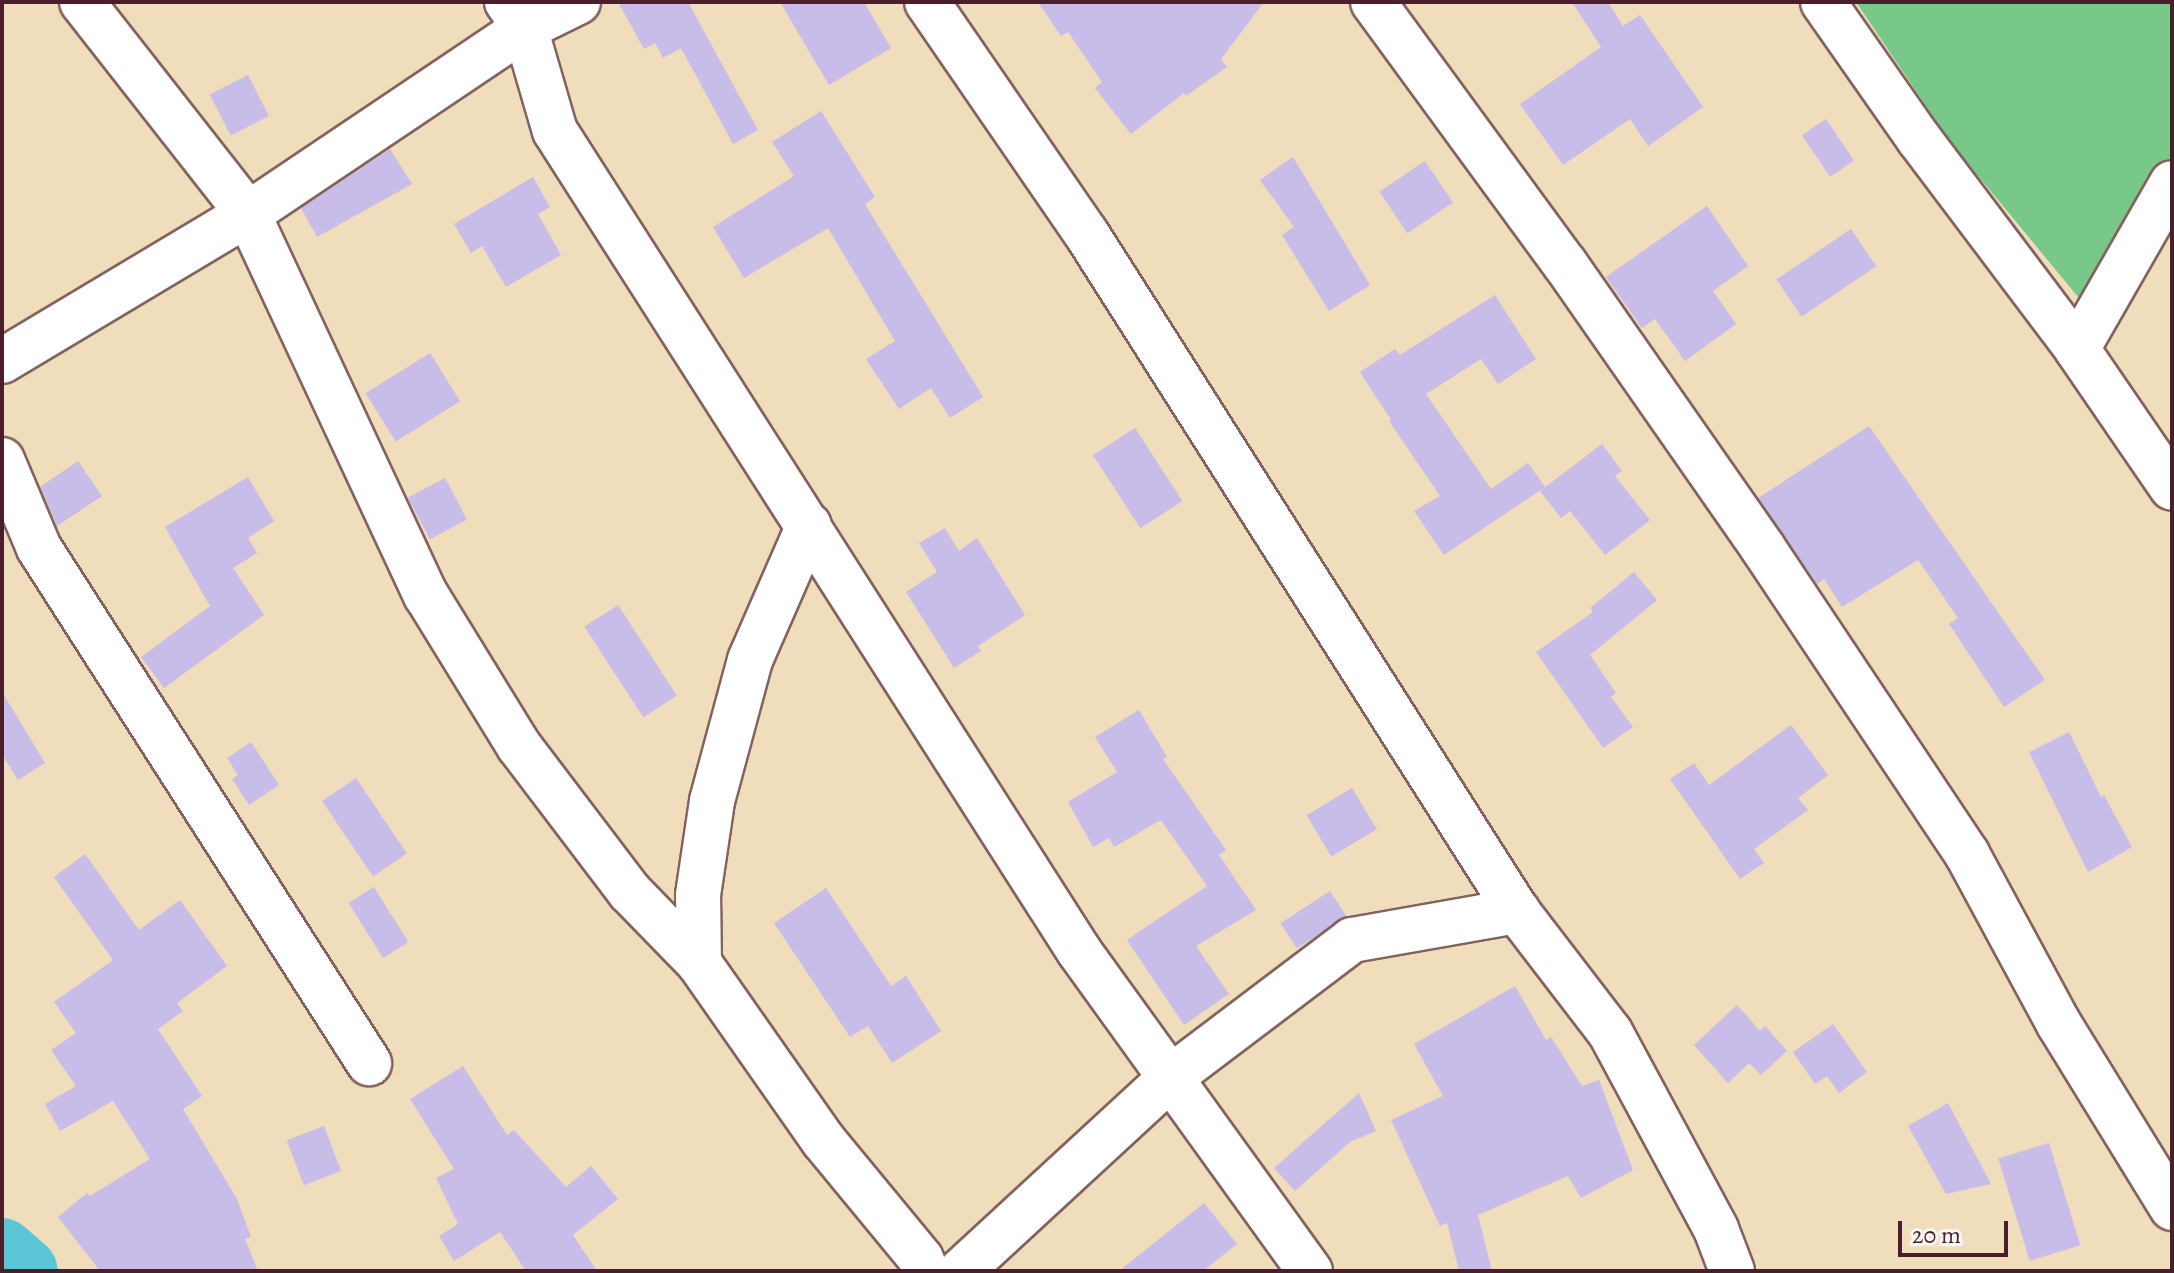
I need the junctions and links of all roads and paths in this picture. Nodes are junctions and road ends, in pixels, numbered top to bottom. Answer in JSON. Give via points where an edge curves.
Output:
{"nodes":[{"id":1,"x":82,"y":2,"type":"edge"},
{"id":2,"x":578,"y":2,"type":"edge"},
{"id":3,"x":927,"y":2,"type":"edge"},
{"id":4,"x":1373,"y":2,"type":"edge"},
{"id":5,"x":1823,"y":2,"type":"edge"},
{"id":6,"x":516,"y":15,"type":"edge"},
{"id":7,"x":2172,"y":183,"type":"edge"},
{"id":8,"x":248,"y":214,"type":"junction"},
{"id":9,"x":2077,"y":349,"type":"junction"},
{"id":10,"x":2,"y":361,"type":"edge"},
{"id":11,"x":2,"y":460,"type":"edge"},
{"id":12,"x":2172,"y":488,"type":"edge"},
{"id":13,"x":809,"y":525,"type":"junction"},
{"id":14,"x":1517,"y":911,"type":"junction"},
{"id":15,"x":699,"y":963,"type":"junction"},
{"id":16,"x":369,"y":1063,"type":"dead end"},
{"id":17,"x":1171,"y":1077,"type":"junction"},
{"id":18,"x":2172,"y":1208,"type":"edge"},
{"id":19,"x":926,"y":1271,"type":"edge"},
{"id":20,"x":961,"y":1271,"type":"edge"},
{"id":21,"x":1310,"y":1271,"type":"edge"},
{"id":22,"x":1732,"y":1271,"type":"edge"}],
"edges":[{"from":1,"to":8,"type":"street"},
{"from":2,"to":6,"type":"street"},
{"from":3,"to":14,"type":"street","via":[[1094,246]]},
{"from":4,"to":18,"type":"street","via":[[1754,535],[1967,854],[2059,1024]]},
{"from":5,"to":9,"type":"street"},
{"from":6,"to":8,"type":"street"},
{"from":6,"to":13,"type":"street","via":[[555,131]]},
{"from":7,"to":9,"type":"street"},
{"from":8,"to":10,"type":"street"},
{"from":8,"to":15,"type":"street","via":[[426,595],[519,746],[630,892]]},
{"from":9,"to":12,"type":"street"},
{"from":11,"to":16,"type":"street","via":[[39,548]]},
{"from":13,"to":15,"type":"street","via":[[750,660],[712,801],[698,895]]},
{"from":13,"to":17,"type":"street","via":[[1079,951]]},
{"from":14,"to":17,"type":"street","via":[[1352,940]]},
{"from":14,"to":22,"type":"street","via":[[1610,1032],[1716,1229]]},
{"from":15,"to":19,"type":"street","via":[[823,1140]]},
{"from":17,"to":20,"type":"street"},
{"from":17,"to":21,"type":"street"}]}
